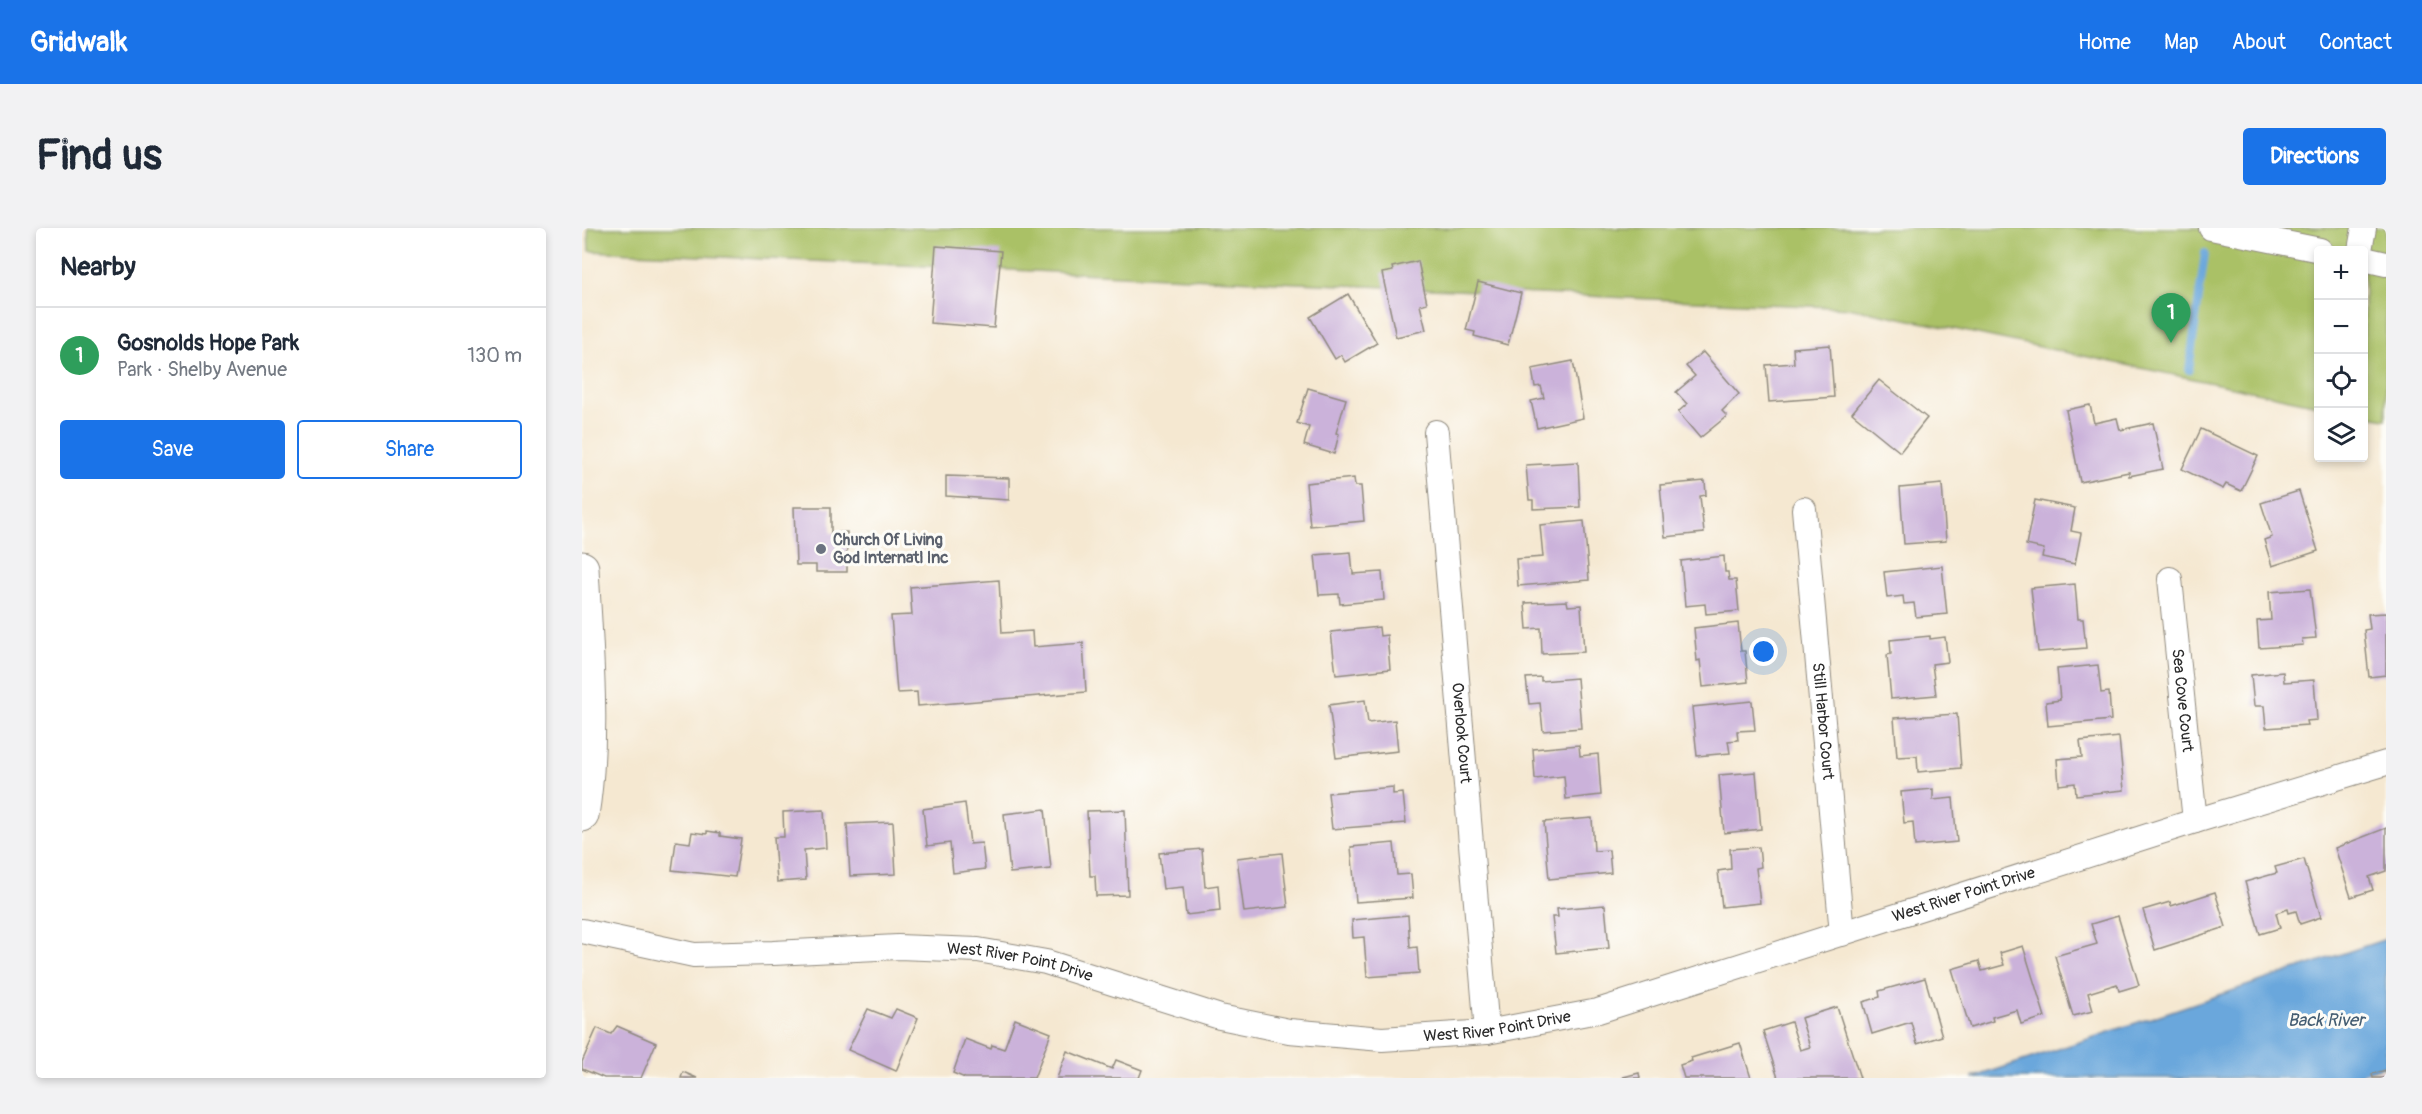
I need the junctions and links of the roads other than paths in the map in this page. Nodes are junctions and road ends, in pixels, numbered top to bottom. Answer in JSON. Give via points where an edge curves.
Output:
{"nodes":[{"id":1,"x":2211,"y":228,"type":"edge"},
{"id":2,"x":2364,"y":228,"type":"edge"},
{"id":3,"x":2361,"y":246,"type":"edge"},
{"id":4,"x":2314,"y":249,"type":"edge"},
{"id":5,"x":2368,"y":260,"type":"edge"},
{"id":6,"x":2386,"y":264,"type":"edge"},
{"id":7,"x":1436,"y":432,"type":"dead end"},
{"id":8,"x":1804,"y":508,"type":"dead end"},
{"id":9,"x":582,"y":568,"type":"edge"},
{"id":10,"x":2170,"y":579,"type":"dead end"},
{"id":11,"x":2386,"y":763,"type":"edge"},
{"id":12,"x":582,"y":815,"type":"edge"},
{"id":13,"x":2194,"y":821,"type":"junction"},
{"id":14,"x":582,"y":931,"type":"edge"},
{"id":15,"x":1842,"y":934,"type":"junction"},
{"id":16,"x":1487,"y":1032,"type":"junction"}],
"edges":[{"from":1,"to":4,"type":"street"},
{"from":2,"to":3,"type":"street"},
{"from":5,"to":6,"type":"street"},
{"from":7,"to":16,"type":"street","name":"Overlook Court"},
{"from":8,"to":15,"type":"street","name":"Still Harbor Court"},
{"from":9,"to":12,"type":"street","via":[[589,714]]},
{"from":10,"to":13,"type":"street","name":"Sea Cove Court"},
{"from":11,"to":13,"type":"street","name":"West River Point Drive"},
{"from":13,"to":15,"type":"street","name":"West River Point Drive"},
{"from":14,"to":16,"type":"street","name":"West River Point Drive","via":[[694,955],[898,947],[978,950],[1046,962],[1220,1017],[1289,1031],[1382,1039]]},
{"from":15,"to":16,"type":"street","name":"West River Point Drive","via":[[1598,1011]]}]}
